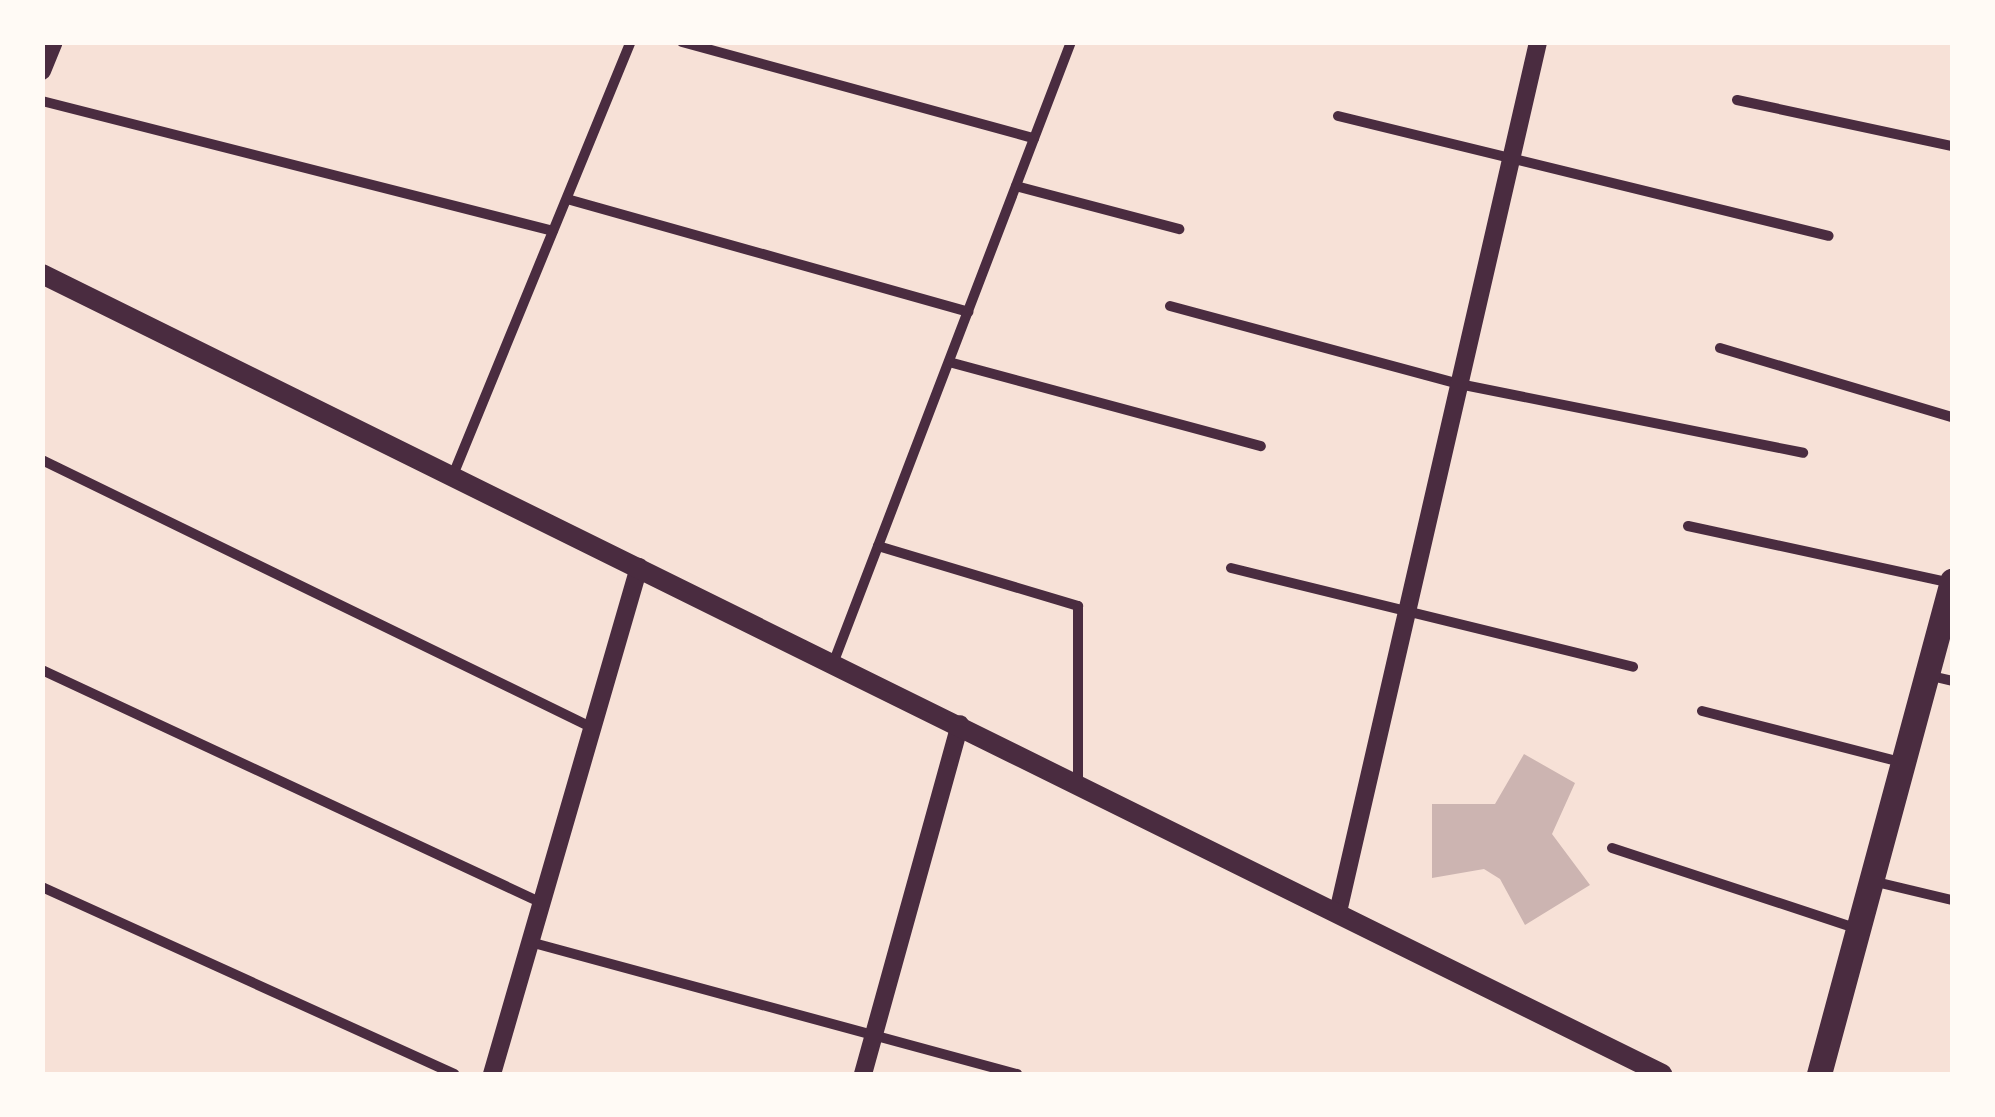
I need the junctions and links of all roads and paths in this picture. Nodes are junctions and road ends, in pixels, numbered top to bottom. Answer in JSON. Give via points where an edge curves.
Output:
{"nodes":[{"id":1,"x":54,"y":42,"type":"edge"},
{"id":2,"x":631,"y":42,"type":"edge"},
{"id":3,"x":682,"y":42,"type":"edge"},
{"id":4,"x":1071,"y":42,"type":"edge"},
{"id":5,"x":1538,"y":42,"type":"edge"},
{"id":6,"x":42,"y":71,"type":"edge"},
{"id":7,"x":42,"y":100,"type":"edge"},
{"id":8,"x":1737,"y":100,"type":"dead end"},
{"id":9,"x":1338,"y":116,"type":"dead end"},
{"id":10,"x":1034,"y":138,"type":"junction"},
{"id":11,"x":1952,"y":146,"type":"edge"},
{"id":12,"x":1511,"y":158,"type":"junction"},
{"id":13,"x":1016,"y":186,"type":"junction"},
{"id":14,"x":567,"y":199,"type":"junction"},
{"id":15,"x":1179,"y":228,"type":"dead end"},
{"id":16,"x":554,"y":231,"type":"junction"},
{"id":17,"x":1829,"y":236,"type":"dead end"},
{"id":18,"x":42,"y":274,"type":"edge"},
{"id":19,"x":1170,"y":306,"type":"dead end"},
{"id":20,"x":968,"y":312,"type":"junction"},
{"id":21,"x":1720,"y":348,"type":"dead end"},
{"id":22,"x":948,"y":362,"type":"junction"},
{"id":23,"x":1459,"y":384,"type":"junction"},
{"id":24,"x":1952,"y":417,"type":"edge"},
{"id":25,"x":1260,"y":446,"type":"dead end"},
{"id":26,"x":1803,"y":453,"type":"dead end"},
{"id":27,"x":42,"y":460,"type":"edge"},
{"id":28,"x":453,"y":476,"type":"junction"},
{"id":29,"x":1688,"y":526,"type":"dead end"},
{"id":30,"x":878,"y":546,"type":"junction"},
{"id":31,"x":640,"y":567,"type":"junction"},
{"id":32,"x":1231,"y":568,"type":"dead end"},
{"id":33,"x":1952,"y":582,"type":"edge"},
{"id":34,"x":1407,"y":610,"type":"junction"},
{"id":35,"x":834,"y":662,"type":"junction"},
{"id":36,"x":1634,"y":667,"type":"dead end"},
{"id":37,"x":42,"y":670,"type":"edge"},
{"id":38,"x":1926,"y":675,"type":"junction"},
{"id":39,"x":1952,"y":681,"type":"edge"},
{"id":40,"x":1702,"y":711,"type":"dead end"},
{"id":41,"x":960,"y":724,"type":"junction"},
{"id":42,"x":593,"y":728,"type":"junction"},
{"id":43,"x":1904,"y":763,"type":"junction"},
{"id":44,"x":1078,"y":782,"type":"junction"},
{"id":45,"x":1612,"y":848,"type":"dead end"},
{"id":46,"x":1871,"y":881,"type":"junction"},
{"id":47,"x":42,"y":887,"type":"edge"},
{"id":48,"x":1952,"y":900,"type":"edge"},
{"id":49,"x":542,"y":903,"type":"junction"},
{"id":50,"x":1338,"y":912,"type":"junction"},
{"id":51,"x":1860,"y":929,"type":"junction"},
{"id":52,"x":530,"y":942,"type":"junction"},
{"id":53,"x":874,"y":1038,"type":"junction"},
{"id":54,"x":455,"y":1074,"type":"edge"},
{"id":55,"x":492,"y":1074,"type":"edge"},
{"id":56,"x":863,"y":1074,"type":"edge"},
{"id":57,"x":1016,"y":1074,"type":"edge"},
{"id":58,"x":1662,"y":1074,"type":"edge"},
{"id":59,"x":1823,"y":1074,"type":"edge"}],
"edges":[{"from":1,"to":6,"type":"street"},
{"from":2,"to":14,"type":"street"},
{"from":3,"to":10,"type":"street"},
{"from":4,"to":10,"type":"street"},
{"from":5,"to":12,"type":"street"},
{"from":7,"to":16,"type":"street"},
{"from":8,"to":11,"type":"street"},
{"from":9,"to":12,"type":"street"},
{"from":10,"to":13,"type":"street"},
{"from":12,"to":17,"type":"street"},
{"from":12,"to":23,"type":"street"},
{"from":13,"to":15,"type":"street"},
{"from":13,"to":20,"type":"street"},
{"from":14,"to":16,"type":"street"},
{"from":14,"to":20,"type":"street"},
{"from":16,"to":28,"type":"street"},
{"from":18,"to":28,"type":"main road"},
{"from":19,"to":23,"type":"street"},
{"from":20,"to":22,"type":"street"},
{"from":21,"to":24,"type":"street"},
{"from":22,"to":25,"type":"street"},
{"from":22,"to":30,"type":"street"},
{"from":23,"to":26,"type":"street"},
{"from":23,"to":34,"type":"street"},
{"from":27,"to":42,"type":"street"},
{"from":28,"to":31,"type":"main road"},
{"from":29,"to":33,"type":"street"},
{"from":30,"to":35,"type":"street"},
{"from":30,"to":44,"type":"street","via":[[1078,606]]},
{"from":31,"to":35,"type":"main road"},
{"from":31,"to":42,"type":"street"},
{"from":32,"to":34,"type":"street"},
{"from":33,"to":38,"type":"main road"},
{"from":34,"to":36,"type":"street"},
{"from":34,"to":50,"type":"street"},
{"from":35,"to":41,"type":"main road"},
{"from":37,"to":49,"type":"street"},
{"from":38,"to":39,"type":"street"},
{"from":38,"to":43,"type":"main road"},
{"from":40,"to":43,"type":"street"},
{"from":41,"to":44,"type":"main road"},
{"from":41,"to":53,"type":"street"},
{"from":42,"to":49,"type":"street"},
{"from":43,"to":46,"type":"main road"},
{"from":44,"to":50,"type":"main road"},
{"from":45,"to":51,"type":"street"},
{"from":46,"to":48,"type":"street"},
{"from":46,"to":51,"type":"main road"},
{"from":47,"to":54,"type":"street"},
{"from":49,"to":52,"type":"street"},
{"from":50,"to":58,"type":"main road"},
{"from":51,"to":59,"type":"main road"},
{"from":52,"to":53,"type":"street"},
{"from":52,"to":55,"type":"street"},
{"from":53,"to":56,"type":"street"},
{"from":53,"to":57,"type":"street"}]}
